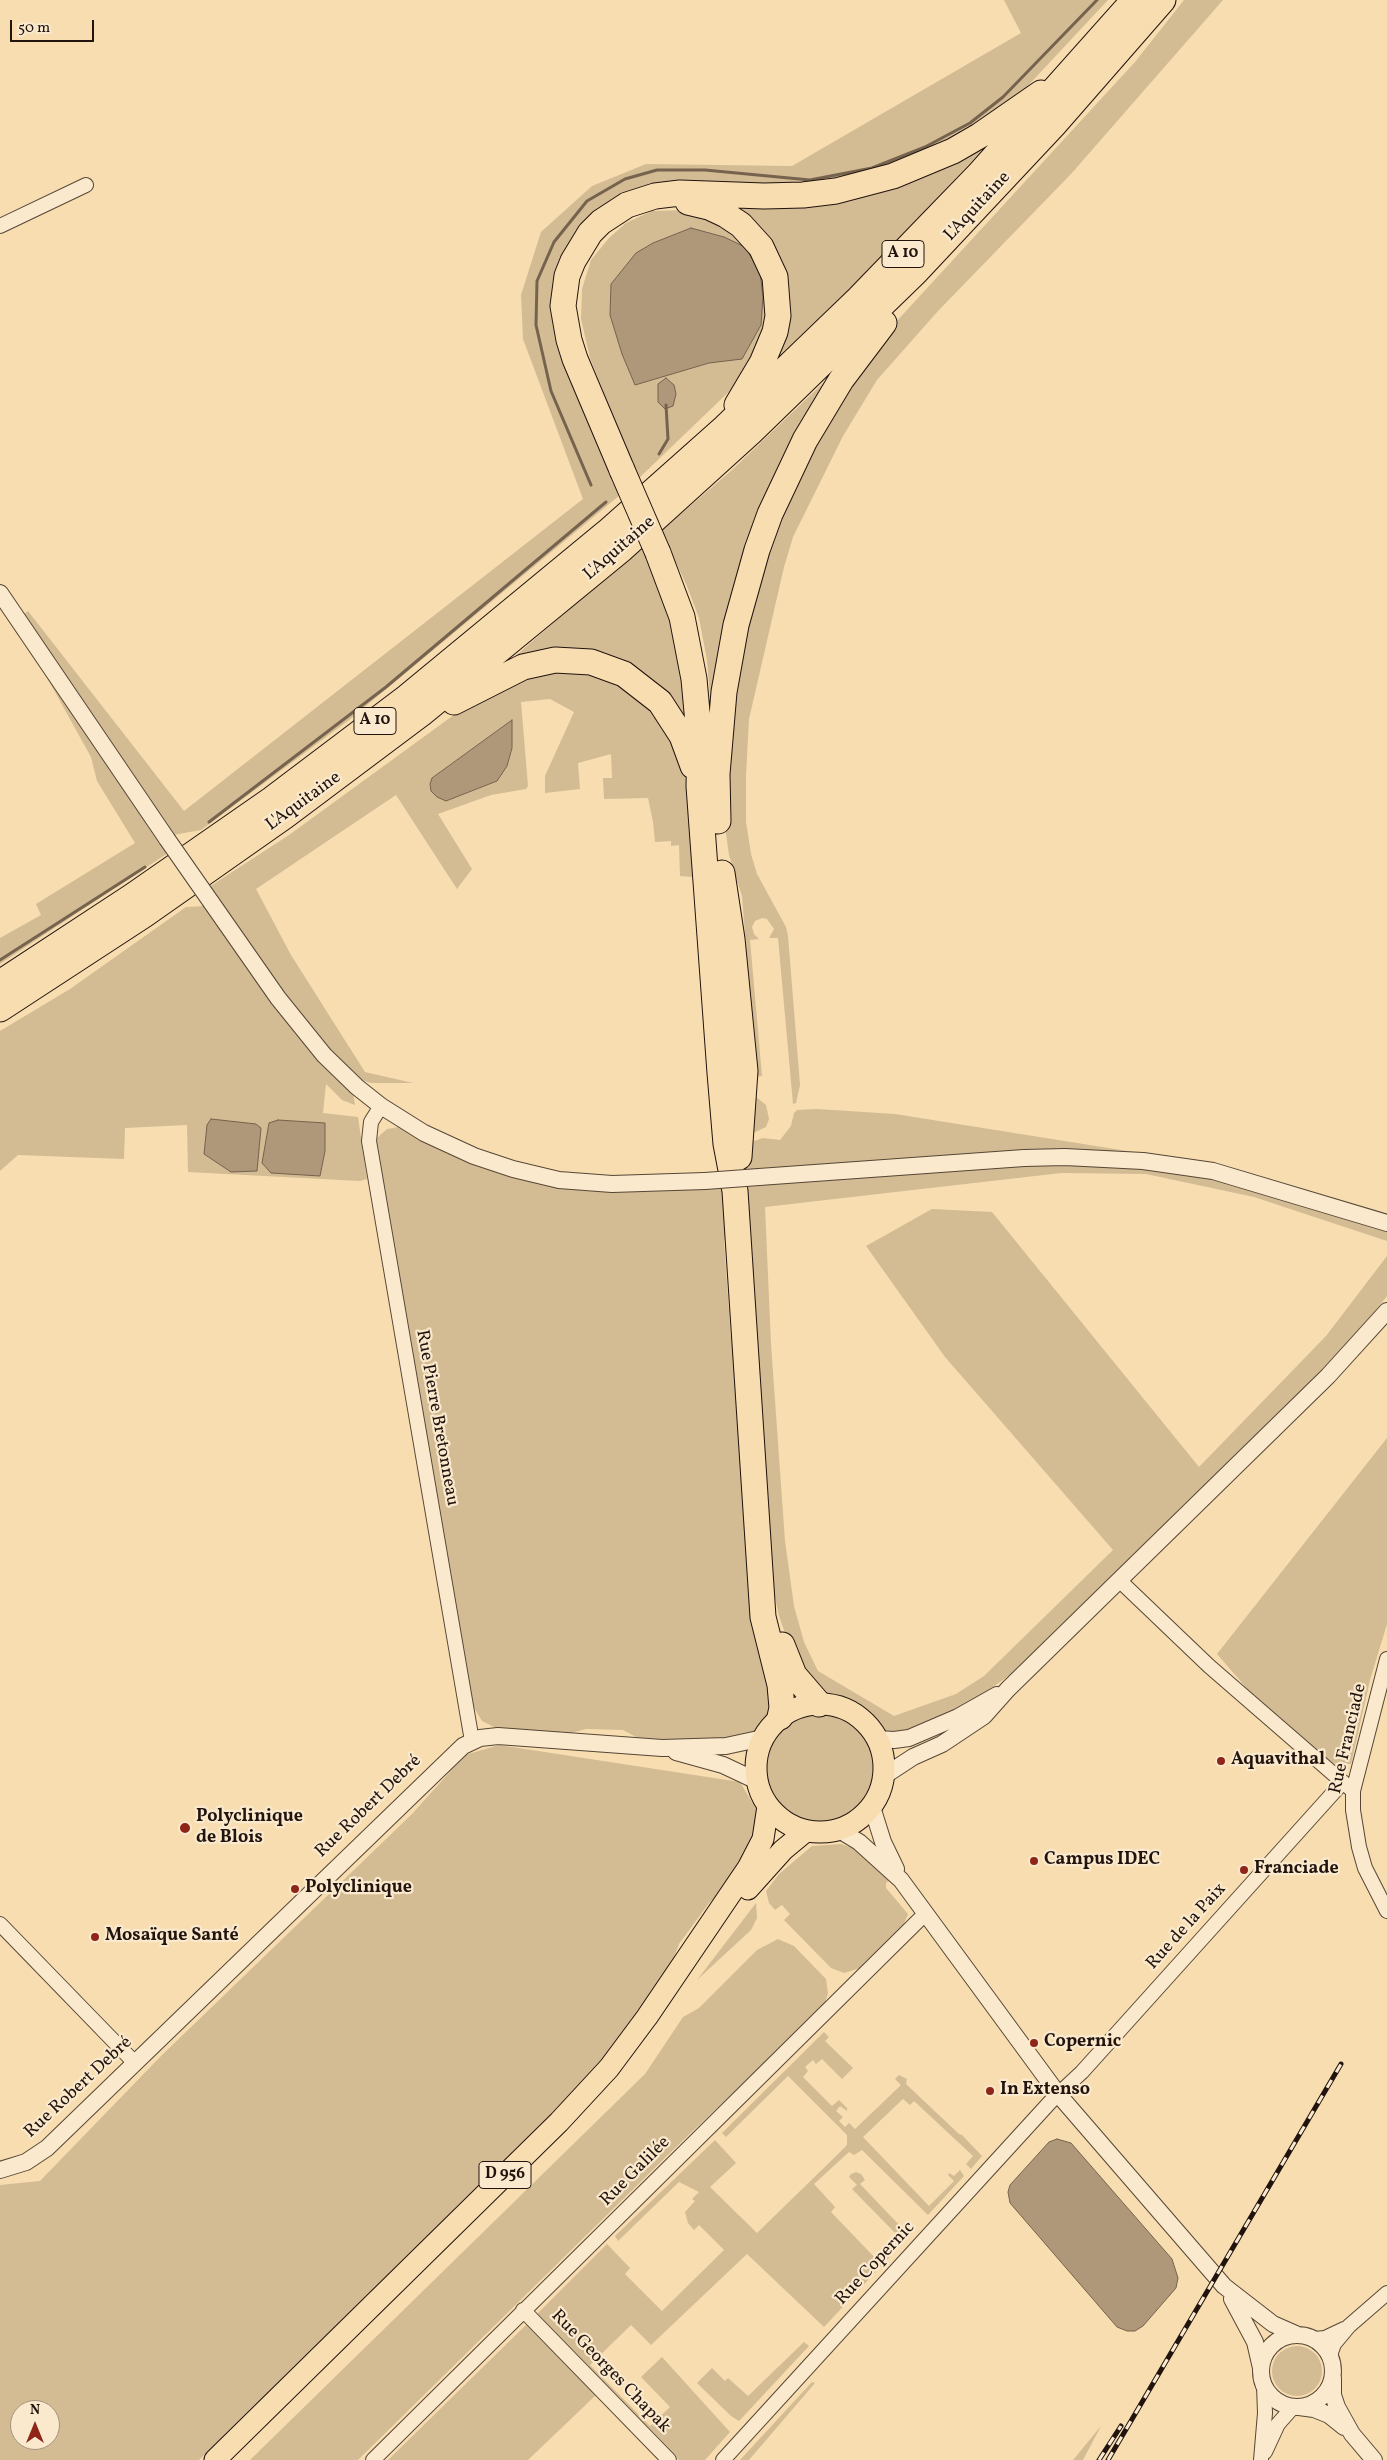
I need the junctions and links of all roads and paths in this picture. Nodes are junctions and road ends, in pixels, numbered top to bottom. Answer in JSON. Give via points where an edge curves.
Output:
{"nodes":[{"id":1,"x":1134,"y":0,"type":"edge"},
{"id":2,"x":1163,"y":0,"type":"edge"},
{"id":3,"x":1072,"y":72,"type":"junction"},
{"id":4,"x":86,"y":185,"type":"dead end"},
{"id":5,"x":0,"y":226,"type":"edge"},
{"id":6,"x":916,"y":272,"type":"junction"},
{"id":7,"x":725,"y":427,"type":"junction"},
{"id":8,"x":625,"y":468,"type":"junction"},
{"id":9,"x":661,"y":550,"type":"junction"},
{"id":10,"x":0,"y":594,"type":"edge"},
{"id":11,"x":405,"y":727,"type":"junction"},
{"id":12,"x":700,"y":786,"type":"junction"},
{"id":13,"x":719,"y":854,"type":"junction"},
{"id":14,"x":0,"y":983,"type":"edge"},
{"id":15,"x":0,"y":1009,"type":"edge"},
{"id":16,"x":382,"y":1106,"type":"junction"},
{"id":17,"x":734,"y":1191,"type":"junction"},
{"id":18,"x":1387,"y":1223,"type":"edge"},
{"id":19,"x":1387,"y":1311,"type":"edge"},
{"id":20,"x":762,"y":1575,"type":"junction"},
{"id":21,"x":1119,"y":1580,"type":"junction"},
{"id":22,"x":1387,"y":1659,"type":"edge"},
{"id":23,"x":1008,"y":1689,"type":"junction"},
{"id":24,"x":819,"y":1704,"type":"junction"},
{"id":25,"x":780,"y":1718,"type":"junction"},
{"id":26,"x":763,"y":1738,"type":"junction"},
{"id":27,"x":878,"y":1739,"type":"junction"},
{"id":28,"x":472,"y":1741,"type":"junction"},
{"id":29,"x":662,"y":1748,"type":"junction"},
{"id":30,"x":884,"y":1776,"type":"junction"},
{"id":31,"x":757,"y":1781,"type":"junction"},
{"id":32,"x":1348,"y":1786,"type":"junction"},
{"id":33,"x":768,"y":1806,"type":"junction"},
{"id":34,"x":872,"y":1807,"type":"junction"},
{"id":35,"x":839,"y":1830,"type":"junction"},
{"id":36,"x":806,"y":1831,"type":"junction"},
{"id":37,"x":901,"y":1880,"type":"junction"},
{"id":38,"x":1387,"y":1910,"type":"edge"},
{"id":39,"x":926,"y":1913,"type":"junction"},
{"id":40,"x":0,"y":1924,"type":"edge"},
{"id":41,"x":135,"y":2063,"type":"junction"},
{"id":42,"x":1058,"y":2094,"type":"junction"},
{"id":43,"x":0,"y":2170,"type":"edge"},
{"id":44,"x":1224,"y":2286,"type":"junction"},
{"id":45,"x":1387,"y":2293,"type":"edge"},
{"id":46,"x":523,"y":2310,"type":"junction"},
{"id":47,"x":1349,"y":2326,"type":"junction"},
{"id":48,"x":1298,"y":2335,"type":"junction"},
{"id":49,"x":1315,"y":2340,"type":"junction"},
{"id":50,"x":1330,"y":2355,"type":"junction"},
{"id":51,"x":1261,"y":2368,"type":"junction"},
{"id":52,"x":1333,"y":2376,"type":"junction"},
{"id":53,"x":1264,"y":2386,"type":"junction"},
{"id":54,"x":1295,"y":2407,"type":"junction"},
{"id":55,"x":1352,"y":2434,"type":"junction"},
{"id":56,"x":215,"y":2460,"type":"edge"},
{"id":57,"x":231,"y":2460,"type":"edge"},
{"id":58,"x":373,"y":2460,"type":"edge"},
{"id":59,"x":669,"y":2460,"type":"edge"},
{"id":60,"x":723,"y":2460,"type":"edge"},
{"id":61,"x":1262,"y":2460,"type":"edge"},
{"id":62,"x":1374,"y":2460,"type":"edge"}],
"edges":[{"from":1,"to":3,"type":"highway","name":"L'Aquitaine","number":"A 10"},
{"from":2,"to":6,"type":"highway","name":"L'Aquitaine","number":"A 10","via":[[1053,126]]},
{"from":3,"to":7,"type":"highway","name":"L'Aquitaine","number":"A 10","via":[[919,237]]},
{"from":3,"to":8,"type":"highway","via":[[972,140],[893,176],[803,195],[680,193],[655,196],[627,205],[601,222],[573,261],[564,306],[569,340],[576,359]]},
{"from":4,"to":5,"type":"street"},
{"from":6,"to":11,"type":"highway","name":"L'Aquitaine","number":"A 10","via":[[813,374],[679,498]]},
{"from":6,"to":13,"type":"highway","via":[[882,326],[822,409],[787,478],[757,550],[736,625],[724,692],[717,774]]},
{"from":7,"to":8,"type":"highway","via":[[762,363],[775,332],[778,295],[769,261],[741,225],[709,207],[668,202],[630,212],[606,228],[588,250],[575,278],[571,306],[582,357]]},
{"from":7,"to":14,"type":"highway","name":"L'Aquitaine","number":"A 10","via":[[542,588],[407,697],[203,848]]},
{"from":8,"to":9,"type":"highway","bridge":true},
{"from":9,"to":12,"type":"highway","via":[[692,658],[700,745]]},
{"from":9,"to":13,"type":"highway","via":[[682,597],[698,658],[712,825]]},
{"from":10,"to":16,"type":"street","bridge":true,"via":[[300,1027],[343,1076]]},
{"from":11,"to":12,"type":"highway","via":[[523,667],[555,660],[591,662],[624,674],[660,702],[682,736]]},
{"from":11,"to":15,"type":"highway","name":"L'Aquitaine","number":"A 10","via":[[215,866]]},
{"from":12,"to":17,"type":"highway","via":[[723,1108]]},
{"from":13,"to":17,"type":"highway","via":[[732,939],[745,1071]]},
{"from":16,"to":18,"type":"street","bridge":true,"via":[[450,1146],[559,1180],[612,1184],[705,1181],[1024,1158],[1143,1161],[1213,1172]]},
{"from":16,"to":28,"type":"street","name":"Rue Pierre Bretonneau","via":[[371,1122],[369,1141]]},
{"from":17,"to":20,"type":"highway"},
{"from":19,"to":21,"type":"street","via":[[1328,1376]]},
{"from":20,"to":24,"type":"highway","via":[[788,1662],[794,1675]]},
{"from":20,"to":25,"type":"highway","via":[[763,1617],[782,1697]]},
{"from":21,"to":23,"type":"street"},
{"from":21,"to":32,"type":"street","via":[[1209,1666]]},
{"from":22,"to":32,"type":"street","name":"Rue Franciade"},
{"from":23,"to":27,"type":"street","via":[[958,1717],[909,1738]]},
{"from":23,"to":30,"type":"street","via":[[984,1716],[965,1730]]},
{"from":24,"to":25,"type":"main road","via":[[798,1708]]},
{"from":24,"to":27,"type":"main road","via":[[837,1706],[853,1713]]},
{"from":25,"to":26,"type":"main road"},
{"from":26,"to":29,"type":"street","via":[[726,1746]]},
{"from":26,"to":31,"type":"main road","via":[[758,1752]]},
{"from":27,"to":30,"type":"main road","via":[[884,1757]]},
{"from":28,"to":29,"type":"street","name":"Rue Robert Debré","via":[[498,1736]]},
{"from":28,"to":41,"type":"street","name":"Rue Robert Debré","via":[[455,1752]]},
{"from":29,"to":31,"type":"street","via":[[723,1765]]},
{"from":30,"to":34,"type":"main road"},
{"from":31,"to":33,"type":"main road"},
{"from":32,"to":38,"type":"street","name":"Rue Franciade","via":[[1358,1847]]},
{"from":32,"to":42,"type":"street","name":"Rue de la Paix"},
{"from":33,"to":36,"type":"main road","via":[[785,1822]]},
{"from":33,"to":56,"type":"main road","number":"D 956","via":[[763,1839],[748,1868],[609,2068],[559,2122]]},
{"from":34,"to":35,"type":"main road","via":[[863,1817]]},
{"from":34,"to":37,"type":"street","via":[[882,1842]]},
{"from":35,"to":36,"type":"main road","via":[[823,1833]]},
{"from":35,"to":37,"type":"street","via":[[859,1842]]},
{"from":36,"to":57,"type":"main road","number":"D 956","via":[[758,1876],[638,2049],[597,2099]]},
{"from":37,"to":39,"type":"street"},
{"from":39,"to":42,"type":"street"},
{"from":39,"to":46,"type":"street","name":"Rue Galilée"},
{"from":40,"to":41,"type":"street"},
{"from":41,"to":43,"type":"street","name":"Rue Robert Debré","via":[[47,2148],[26,2162]]},
{"from":42,"to":44,"type":"street"},
{"from":42,"to":60,"type":"street","name":"Rue Copernic"},
{"from":44,"to":48,"type":"street","via":[[1273,2324]]},
{"from":44,"to":51,"type":"street","via":[[1255,2342]]},
{"from":45,"to":47,"type":"street"},
{"from":46,"to":58,"type":"street","name":"Rue Galilée"},
{"from":46,"to":59,"type":"street","name":"Rue Georges Chapak"},
{"from":47,"to":49,"type":"street"},
{"from":47,"to":50,"type":"street","via":[[1334,2344]]},
{"from":48,"to":49,"type":"street"},
{"from":48,"to":51,"type":"street","via":[[1278,2340],[1269,2348]]},
{"from":49,"to":50,"type":"street","via":[[1325,2346]]},
{"from":50,"to":52,"type":"street"},
{"from":51,"to":53,"type":"street"},
{"from":52,"to":54,"type":"street","via":[[1330,2386],[1318,2401]]},
{"from":52,"to":55,"type":"street","via":[[1337,2408]]},
{"from":53,"to":54,"type":"street","via":[[1276,2401]]},
{"from":53,"to":61,"type":"street"},
{"from":54,"to":55,"type":"street","via":[[1329,2415]]},
{"from":54,"to":61,"type":"street","via":[[1278,2424]]},
{"from":55,"to":62,"type":"street"}]}
